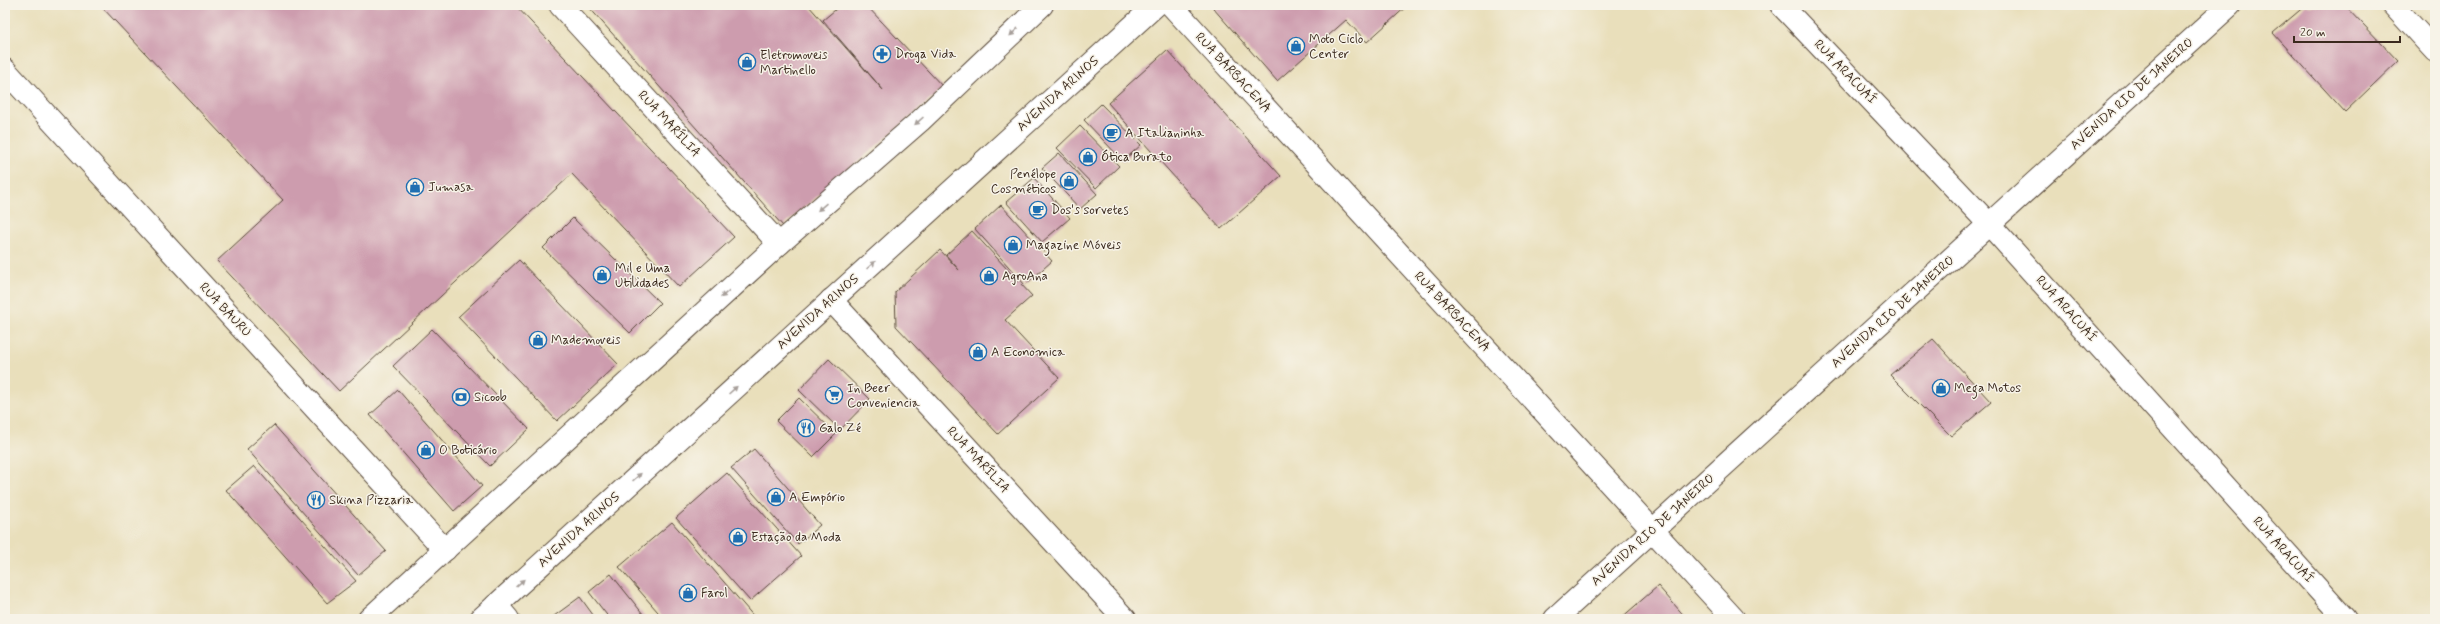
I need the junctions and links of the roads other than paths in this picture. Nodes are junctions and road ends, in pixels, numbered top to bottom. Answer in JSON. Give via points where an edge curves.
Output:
{"nodes":[{"id":1,"x":560,"y":5,"type":"edge"},
{"id":2,"x":1042,"y":5,"type":"edge"},
{"id":3,"x":1156,"y":5,"type":"edge"},
{"id":4,"x":1171,"y":5,"type":"edge"},
{"id":5,"x":1781,"y":5,"type":"edge"},
{"id":6,"x":2230,"y":5,"type":"edge"},
{"id":7,"x":2393,"y":5,"type":"edge"},
{"id":8,"x":2435,"y":51,"type":"edge"},
{"id":9,"x":5,"y":70,"type":"edge"},
{"id":10,"x":1989,"y":224,"type":"junction"},
{"id":11,"x":779,"y":244,"type":"junction"},
{"id":12,"x":831,"y":300,"type":"junction"},
{"id":13,"x":1653,"y":530,"type":"junction"},
{"id":14,"x":445,"y":550,"type":"junction"},
{"id":15,"x":495,"y":614,"type":"edge"},
{"id":16,"x":369,"y":619,"type":"edge"},
{"id":17,"x":1124,"y":619,"type":"edge"},
{"id":18,"x":1555,"y":619,"type":"edge"},
{"id":19,"x":1734,"y":619,"type":"edge"},
{"id":20,"x":2345,"y":619,"type":"edge"}],
"edges":[{"from":1,"to":11,"type":"street","name":"RUA MARÍLIA"},
{"from":2,"to":11,"type":"street","one_way":true,"via":[[920,121]]},
{"from":12,"to":3,"type":"street","name":"AVENIDA ARINOS","one_way":true},
{"from":4,"to":13,"type":"street","name":"RUA BARBACENA"},
{"from":5,"to":10,"type":"street","name":"RUA ARACUAÍ"},
{"from":6,"to":10,"type":"street","name":"AVENIDA RIO DE JANEIRO"},
{"from":7,"to":8,"type":"street"},
{"from":9,"to":14,"type":"street","name":"RUA BAURU"},
{"from":10,"to":13,"type":"street","name":"AVENIDA RIO DE JANEIRO"},
{"from":10,"to":20,"type":"street","name":"RUA ARACUAÍ"},
{"from":11,"to":14,"type":"street","one_way":true},
{"from":15,"to":12,"type":"street","name":"AVENIDA ARINOS","one_way":true},
{"from":12,"to":17,"type":"street","name":"RUA MARÍLIA"},
{"from":13,"to":18,"type":"street","name":"AVENIDA RIO DE JANEIRO"},
{"from":13,"to":19,"type":"street","name":"RUA BARBACENA"},
{"from":14,"to":16,"type":"street"}]}
